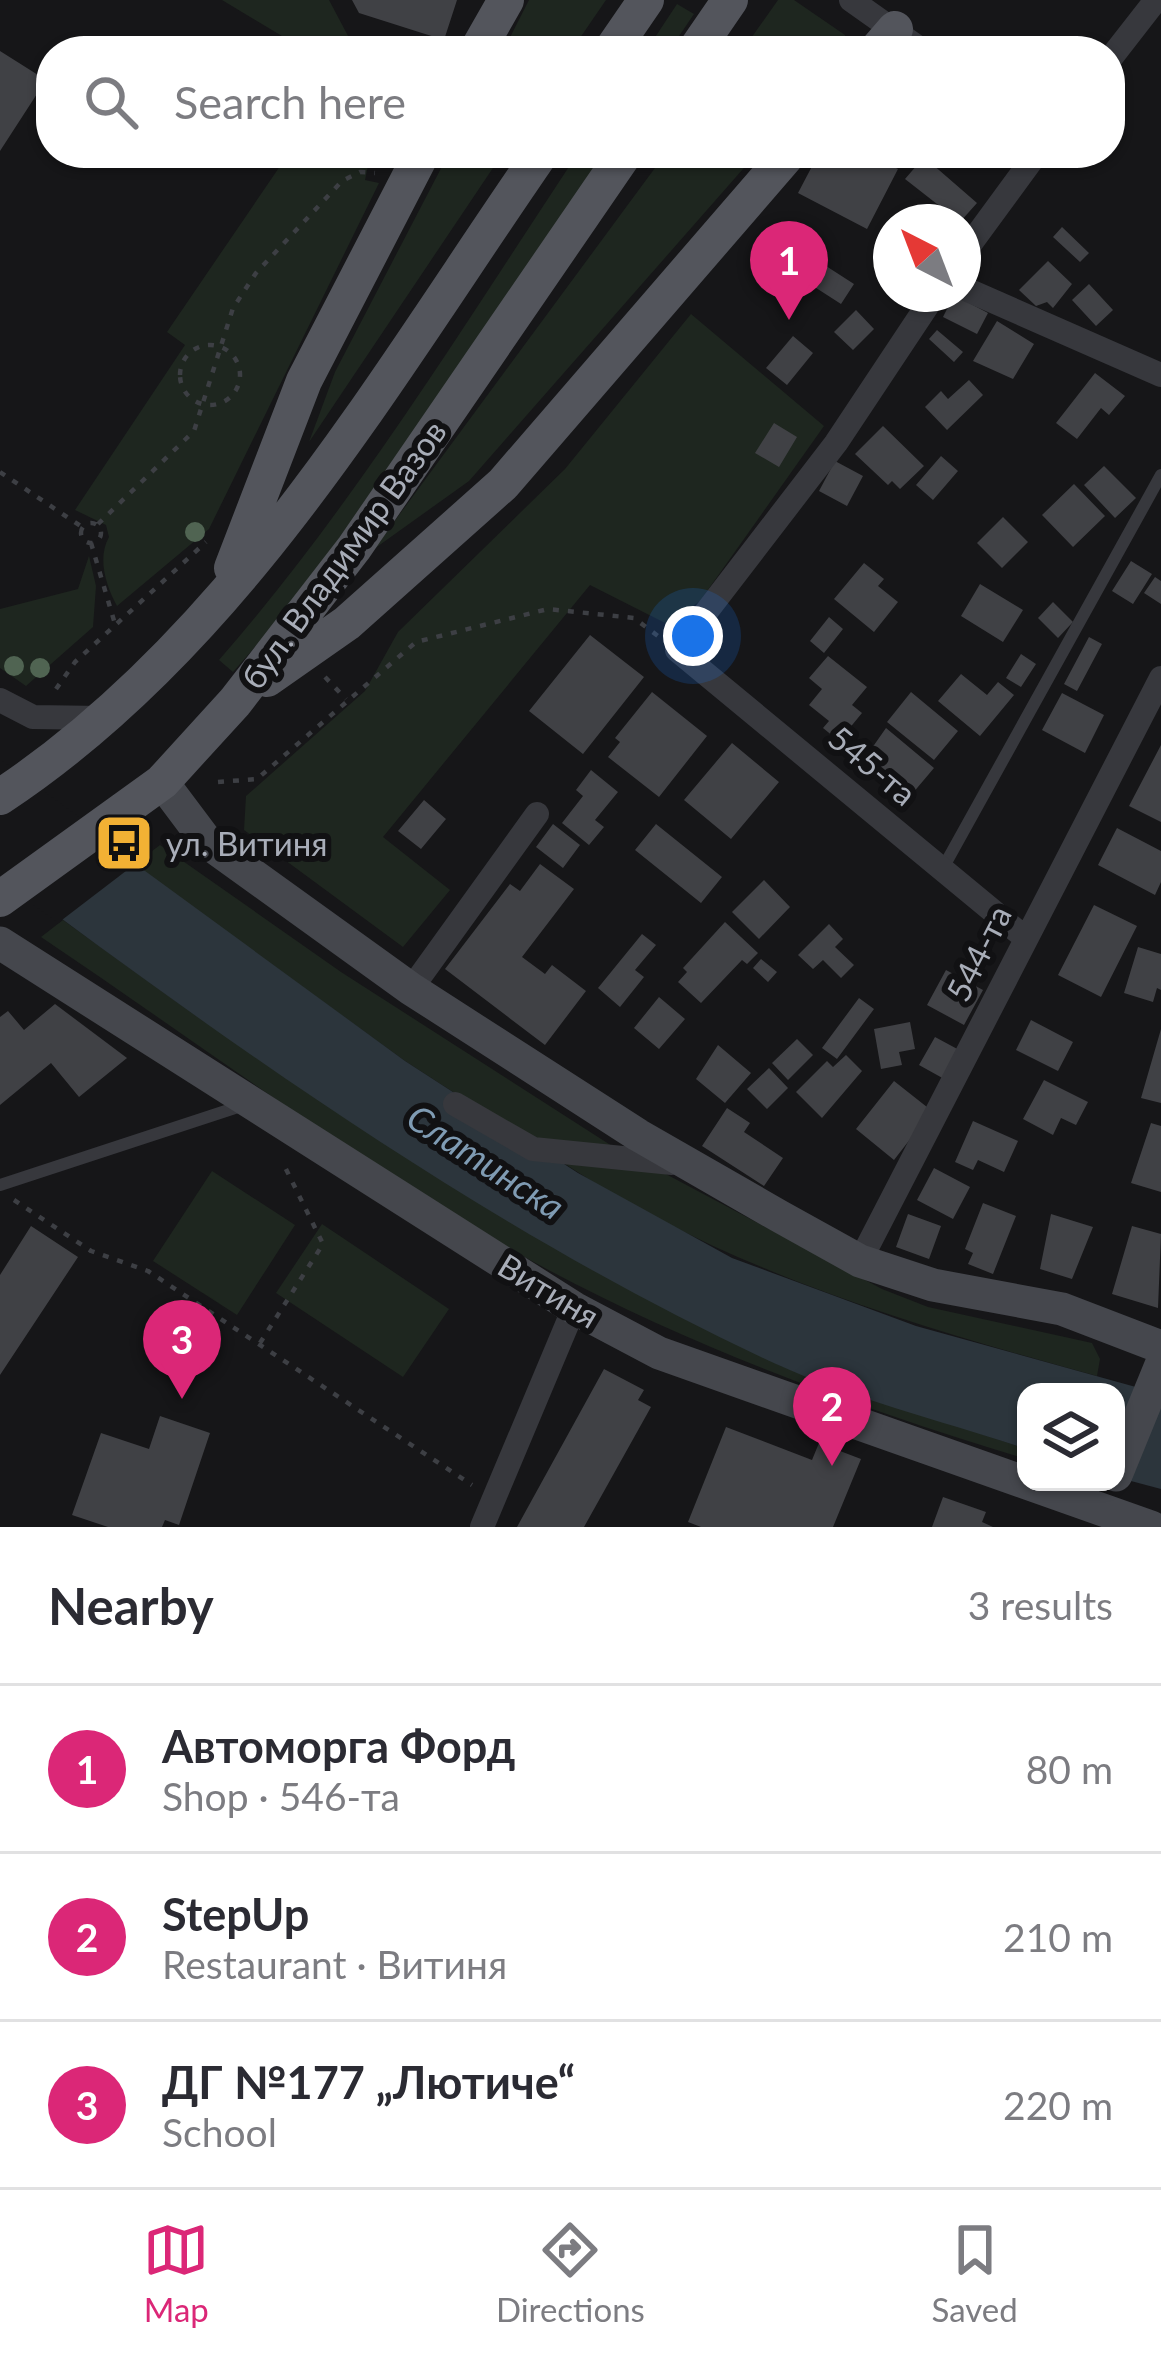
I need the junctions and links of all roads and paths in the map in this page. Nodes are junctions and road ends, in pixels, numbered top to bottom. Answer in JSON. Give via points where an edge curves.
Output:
{"nodes":[{"id":1,"x":506,"y":0,"type":"edge"},
{"id":2,"x":646,"y":0,"type":"edge"},
{"id":3,"x":851,"y":0,"type":"edge"},
{"id":4,"x":1156,"y":0,"type":"edge"},
{"id":5,"x":729,"y":2,"type":"edge"},
{"id":6,"x":486,"y":36,"type":"edge"},
{"id":7,"x":621,"y":36,"type":"edge"},
{"id":8,"x":705,"y":36,"type":"edge"},
{"id":9,"x":889,"y":36,"type":"edge"},
{"id":10,"x":1125,"y":40,"type":"edge"},
{"id":11,"x":414,"y":168,"type":"edge"},
{"id":12,"x":531,"y":168,"type":"edge"},
{"id":13,"x":615,"y":168,"type":"edge"},
{"id":14,"x":776,"y":168,"type":"edge"},
{"id":15,"x":1026,"y":168,"type":"edge"},
{"id":16,"x":390,"y":179,"type":"dead end"},
{"id":17,"x":981,"y":229,"type":"edge"},
{"id":18,"x":981,"y":296,"type":"edge"},
{"id":19,"x":923,"y":312,"type":"edge"},
{"id":20,"x":221,"y":347,"type":"junction"},
{"id":21,"x":1161,"y":375,"type":"edge"},
{"id":22,"x":206,"y":406,"type":"junction"},
{"id":23,"x":0,"y":472,"type":"edge"},
{"id":24,"x":1161,"y":475,"type":"edge"},
{"id":25,"x":98,"y":524,"type":"junction"},
{"id":26,"x":82,"y":527,"type":"junction"},
{"id":27,"x":207,"y":541,"type":"dead end"},
{"id":28,"x":91,"y":543,"type":"junction"},
{"id":29,"x":223,"y":593,"type":"junction"},
{"id":30,"x":115,"y":624,"type":"junction"},
{"id":31,"x":677,"y":650,"type":"junction"},
{"id":32,"x":74,"y":662,"type":"dead end"},
{"id":33,"x":325,"y":677,"type":"dead end"},
{"id":34,"x":1161,"y":678,"type":"edge"},
{"id":35,"x":346,"y":699,"type":"junction"},
{"id":36,"x":0,"y":700,"type":"edge"},
{"id":37,"x":235,"y":702,"type":"junction"},
{"id":38,"x":110,"y":717,"type":"junction"},
{"id":39,"x":162,"y":782,"type":"junction"},
{"id":40,"x":218,"y":782,"type":"dead end"},
{"id":41,"x":0,"y":796,"type":"edge"},
{"id":42,"x":537,"y":814,"type":"dead end"},
{"id":43,"x":943,"y":868,"type":"junction"},
{"id":44,"x":0,"y":899,"type":"edge"},
{"id":45,"x":1023,"y":936,"type":"junction"},
{"id":46,"x":0,"y":943,"type":"edge"},
{"id":47,"x":411,"y":989,"type":"junction"},
{"id":48,"x":254,"y":1102,"type":"junction"},
{"id":49,"x":455,"y":1104,"type":"dead end"},
{"id":50,"x":702,"y":1172,"type":"junction"},
{"id":51,"x":0,"y":1188,"type":"edge"},
{"id":52,"x":860,"y":1261,"type":"junction"},
{"id":53,"x":574,"y":1308,"type":"junction"},
{"id":54,"x":260,"y":1343,"type":"junction"},
{"id":55,"x":1161,"y":1347,"type":"edge"},
{"id":56,"x":1157,"y":1374,"type":"edge"},
{"id":57,"x":1107,"y":1497,"type":"edge"},
{"id":58,"x":491,"y":1498,"type":"junction"},
{"id":59,"x":482,"y":1527,"type":"edge"},
{"id":60,"x":1151,"y":1527,"type":"edge"}],
"edges":[{"from":1,"to":6,"type":"main road"},
{"from":2,"to":7,"type":"main road"},
{"from":3,"to":9,"type":"street"},
{"from":4,"to":10,"type":"street"},
{"from":5,"to":8,"type":"main road"},
{"from":11,"to":29,"type":"main road","via":[[304,381]]},
{"from":12,"to":29,"type":"main road","name":"бул. Владимир Вазов","via":[[302,497]]},
{"from":13,"to":37,"type":"main road","name":"бул. Владимир Вазов","via":[[355,548]]},
{"from":14,"to":37,"type":"main road","via":[[503,484],[347,623]]},
{"from":15,"to":17,"type":"street"},
{"from":16,"to":20,"type":"path","via":[[369,171],[342,181],[256,273]]},
{"from":18,"to":21,"type":"street"},
{"from":19,"to":31,"type":"street","via":[[836,442]]},
{"from":20,"to":22,"type":"path"},
{"from":20,"to":22,"type":"path","via":[[240,379],[234,394]]},
{"from":20,"to":22,"type":"path","via":[[199,346],[179,370],[191,399]]},
{"from":22,"to":25,"type":"path","via":[[178,452]]},
{"from":23,"to":26,"type":"path"},
{"from":24,"to":43,"type":"lane"},
{"from":25,"to":26,"type":"path"},
{"from":25,"to":28,"type":"path","via":[[100,538]]},
{"from":26,"to":28,"type":"path"},
{"from":27,"to":30,"type":"path"},
{"from":28,"to":30,"type":"path"},
{"from":29,"to":38,"type":"main road","name":"бул. Владимир Вазов"},
{"from":30,"to":32,"type":"path"},
{"from":31,"to":35,"type":"path","via":[[634,618],[548,609],[416,642]]},
{"from":31,"to":43,"type":"street","name":"545-та"},
{"from":33,"to":35,"type":"path"},
{"from":34,"to":45,"type":"street","name":"544-та"},
{"from":35,"to":40,"type":"path","via":[[257,779]]},
{"from":36,"to":38,"type":"street","via":[[33,717]]},
{"from":37,"to":39,"type":"main road","name":"бул. Владимир Вазов"},
{"from":38,"to":41,"type":"main road","name":"бул. Владимир Вазов"},
{"from":39,"to":44,"type":"main road","name":"бул. Владимир Вазов"},
{"from":39,"to":47,"type":"street","via":[[207,842]]},
{"from":42,"to":47,"type":"street"},
{"from":43,"to":45,"type":"street","name":"545-та"},
{"from":45,"to":52,"type":"street","name":"544-та"},
{"from":46,"to":48,"type":"street","name":"Витиня"},
{"from":47,"to":50,"type":"street"},
{"from":48,"to":51,"type":"lane"},
{"from":48,"to":53,"type":"street","name":"Витиня"},
{"from":48,"to":54,"type":"path","via":[[323,1244]]},
{"from":49,"to":50,"type":"street","via":[[533,1150],[653,1157]]},
{"from":50,"to":52,"type":"street"},
{"from":51,"to":54,"type":"path","via":[[92,1251],[148,1270]]},
{"from":52,"to":55,"type":"street","via":[[933,1286],[1062,1309]]},
{"from":53,"to":57,"type":"street","name":"Витиня","via":[[658,1353]]},
{"from":53,"to":58,"type":"street"},
{"from":54,"to":58,"type":"path"},
{"from":56,"to":57,"type":"street"},
{"from":57,"to":60,"type":"street","name":"Витиня"},
{"from":58,"to":59,"type":"street"}]}
